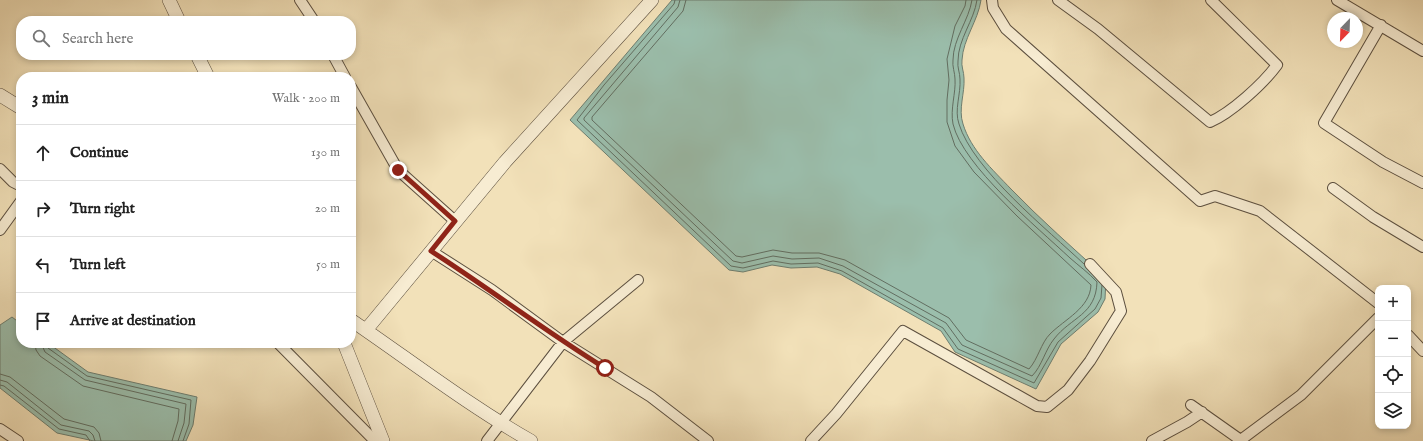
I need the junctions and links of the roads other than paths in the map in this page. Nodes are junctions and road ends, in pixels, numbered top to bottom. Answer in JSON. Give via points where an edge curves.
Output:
{"nodes":[{"id":1,"x":300,"y":0,"type":"edge"},
{"id":2,"x":992,"y":0,"type":"edge"},
{"id":3,"x":1058,"y":0,"type":"edge"},
{"id":4,"x":1211,"y":0,"type":"edge"},
{"id":5,"x":1337,"y":0,"type":"edge"},
{"id":6,"x":168,"y":1,"type":"edge"},
{"id":7,"x":649,"y":1,"type":"edge"},
{"id":8,"x":176,"y":16,"type":"edge"},
{"id":9,"x":311,"y":16,"type":"edge"},
{"id":10,"x":1381,"y":25,"type":"junction"},
{"id":11,"x":1423,"y":51,"type":"edge"},
{"id":12,"x":200,"y":60,"type":"edge"},
{"id":13,"x":336,"y":60,"type":"edge"},
{"id":14,"x":206,"y":72,"type":"edge"},
{"id":15,"x":342,"y":72,"type":"edge"},
{"id":16,"x":0,"y":95,"type":"edge"},
{"id":17,"x":356,"y":96,"type":"edge"},
{"id":18,"x":16,"y":105,"type":"edge"},
{"id":19,"x":0,"y":169,"type":"edge"},
{"id":20,"x":1423,"y":183,"type":"edge"},
{"id":21,"x":16,"y":184,"type":"edge"},
{"id":22,"x":1333,"y":188,"type":"dead end"},
{"id":23,"x":16,"y":208,"type":"edge"},
{"id":24,"x":455,"y":221,"type":"junction"},
{"id":25,"x":0,"y":230,"type":"edge"},
{"id":26,"x":1423,"y":247,"type":"edge"},
{"id":27,"x":431,"y":251,"type":"junction"},
{"id":28,"x":1090,"y":264,"type":"dead end"},
{"id":29,"x":638,"y":280,"type":"dead end"},
{"id":30,"x":1375,"y":301,"type":"edge"},
{"id":31,"x":1375,"y":321,"type":"edge"},
{"id":32,"x":356,"y":323,"type":"edge"},
{"id":33,"x":366,"y":330,"type":"junction"},
{"id":34,"x":1411,"y":338,"type":"edge"},
{"id":35,"x":563,"y":342,"type":"junction"},
{"id":36,"x":283,"y":348,"type":"edge"},
{"id":37,"x":346,"y":348,"type":"edge"},
{"id":38,"x":1423,"y":351,"type":"edge"},
{"id":39,"x":1191,"y":405,"type":"dead end"},
{"id":40,"x":1202,"y":412,"type":"junction"},
{"id":41,"x":500,"y":423,"type":"junction"},
{"id":42,"x":0,"y":430,"type":"edge"},
{"id":43,"x":1242,"y":440,"type":"edge"},
{"id":44,"x":18,"y":441,"type":"edge"},
{"id":45,"x":375,"y":441,"type":"edge"},
{"id":46,"x":383,"y":441,"type":"edge"},
{"id":47,"x":487,"y":441,"type":"edge"},
{"id":48,"x":531,"y":441,"type":"edge"},
{"id":49,"x":708,"y":441,"type":"edge"},
{"id":50,"x":811,"y":441,"type":"edge"},
{"id":51,"x":1152,"y":441,"type":"edge"}],
"edges":[{"from":1,"to":9,"type":"street"},
{"from":2,"to":30,"type":"street","via":[[993,8],[1006,29],[1200,201],[1215,196],[1260,211]]},
{"from":3,"to":4,"type":"street","via":[[1098,29],[1210,122],[1222,117],[1270,75],[1277,65]]},
{"from":5,"to":10,"type":"street"},
{"from":6,"to":8,"type":"street"},
{"from":7,"to":24,"type":"street"},
{"from":10,"to":11,"type":"street"},
{"from":10,"to":20,"type":"street","via":[[1324,123],[1383,162]]},
{"from":12,"to":14,"type":"street"},
{"from":13,"to":15,"type":"street"},
{"from":16,"to":18,"type":"street"},
{"from":17,"to":24,"type":"street","via":[[398,170]]},
{"from":19,"to":21,"type":"street"},
{"from":22,"to":26,"type":"street","via":[[1373,217]]},
{"from":23,"to":25,"type":"street"},
{"from":24,"to":27,"type":"street"},
{"from":27,"to":33,"type":"street"},
{"from":27,"to":35,"type":"street","via":[[492,290]]},
{"from":28,"to":50,"type":"street","via":[[1116,292],[1121,311],[1068,390],[1047,407],[1036,406],[903,331]]},
{"from":29,"to":35,"type":"street"},
{"from":31,"to":43,"type":"street","via":[[1301,394]]},
{"from":32,"to":33,"type":"street"},
{"from":33,"to":41,"type":"street","via":[[433,379]]},
{"from":34,"to":38,"type":"street"},
{"from":35,"to":41,"type":"street"},
{"from":35,"to":49,"type":"street","via":[[651,397]]},
{"from":36,"to":45,"type":"street"},
{"from":37,"to":46,"type":"street"},
{"from":39,"to":40,"type":"street"},
{"from":40,"to":43,"type":"street"},
{"from":40,"to":51,"type":"street"},
{"from":41,"to":47,"type":"street"},
{"from":41,"to":48,"type":"street"},
{"from":42,"to":44,"type":"street"}]}
